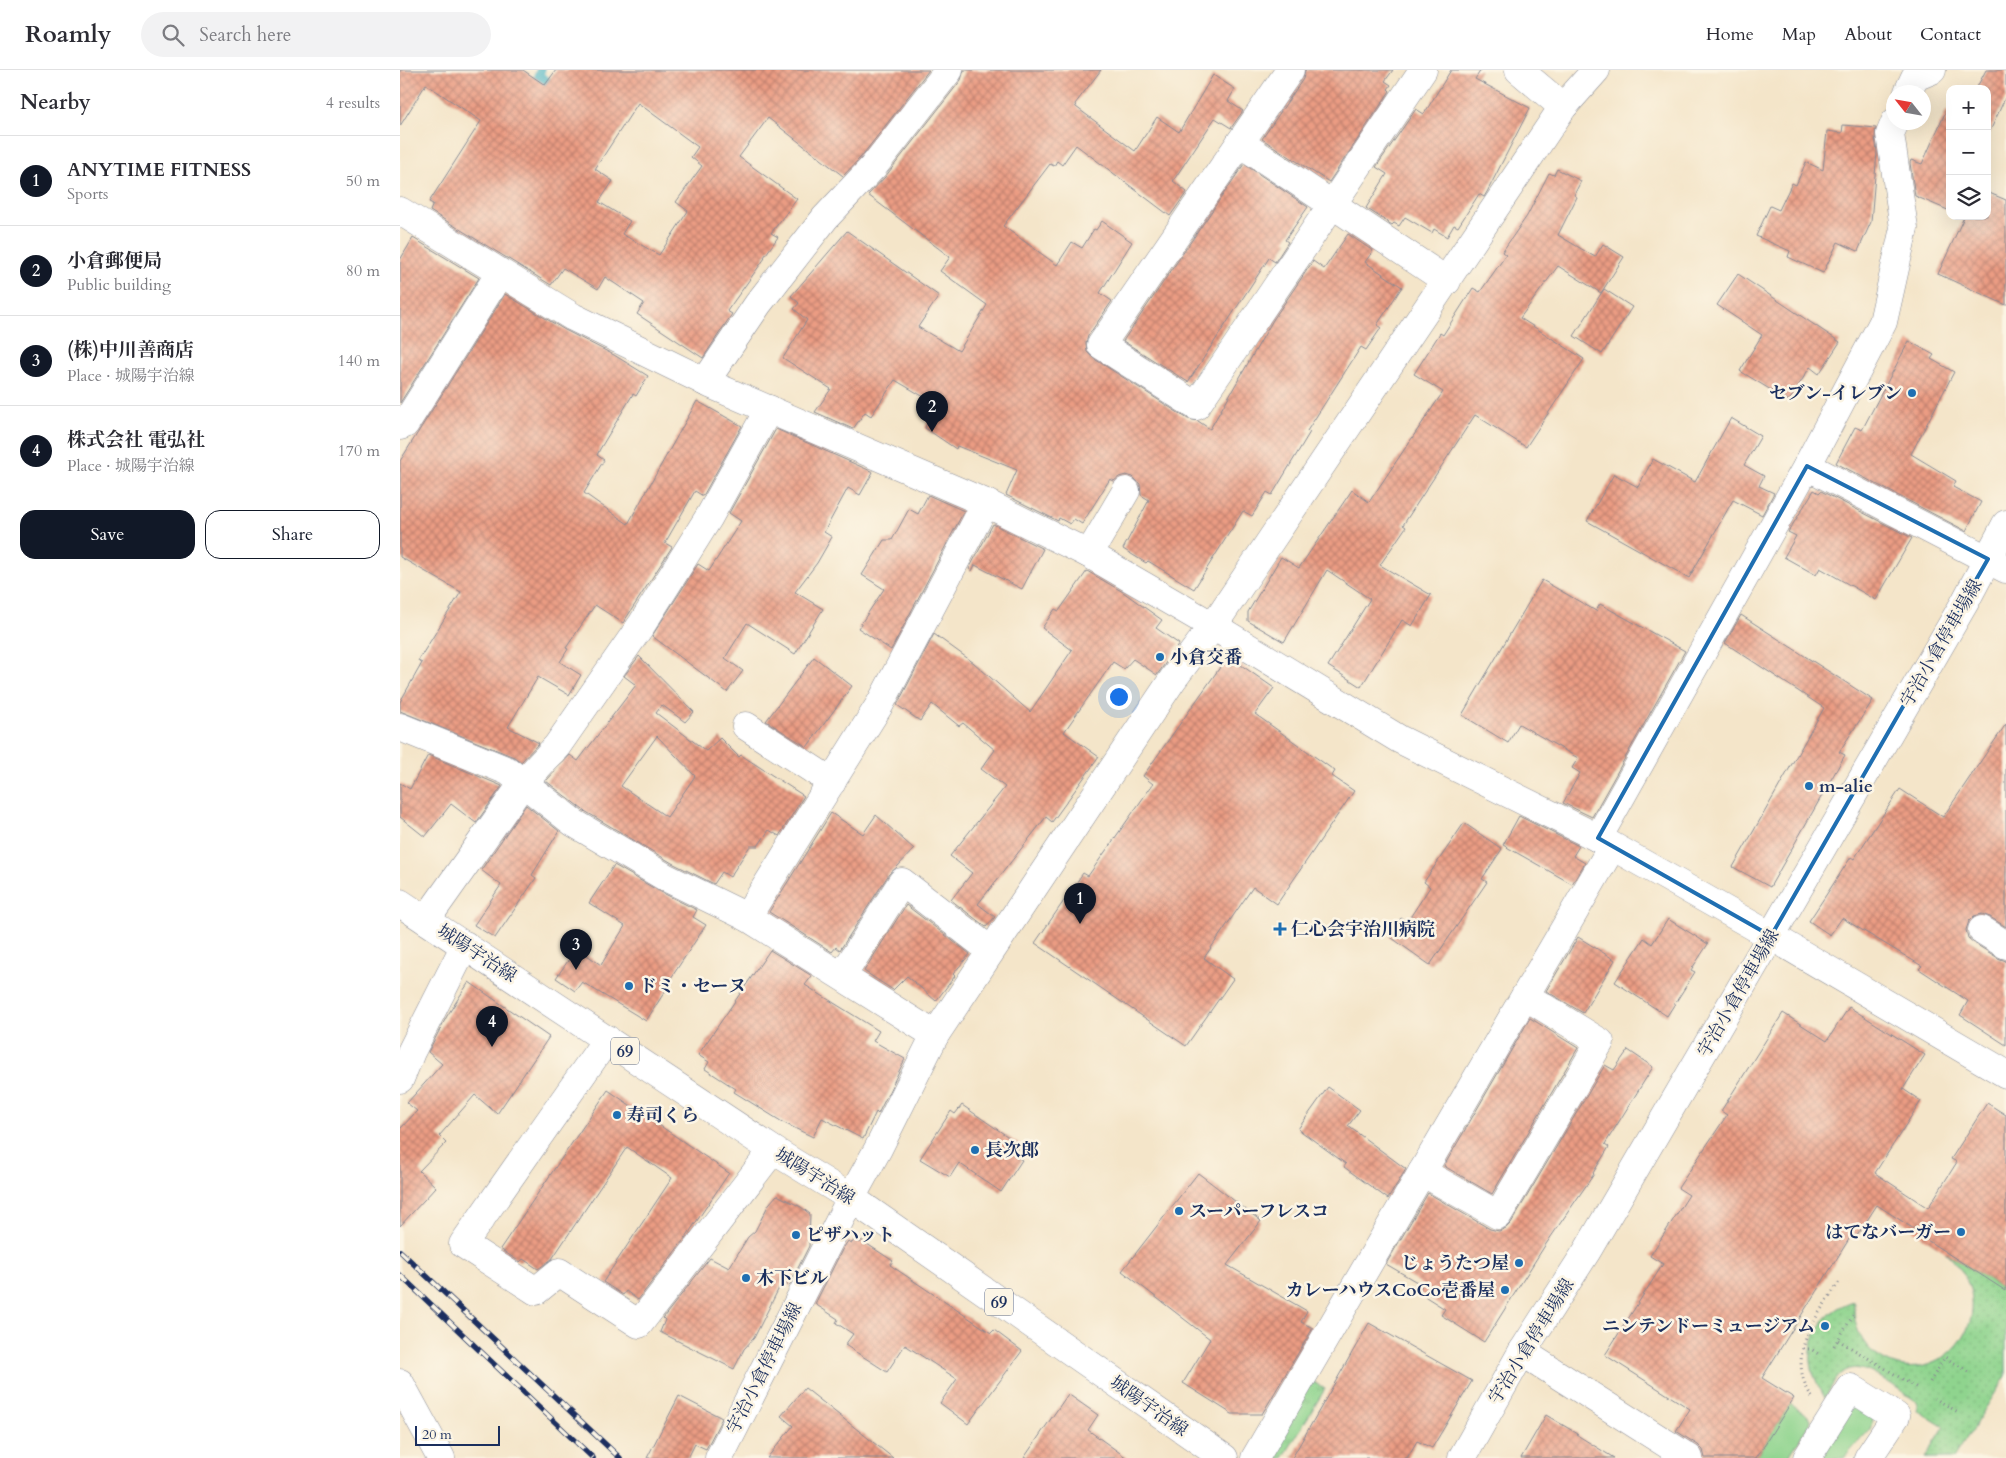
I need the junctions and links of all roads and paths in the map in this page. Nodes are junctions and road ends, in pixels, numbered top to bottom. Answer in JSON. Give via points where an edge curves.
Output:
{"nodes":[{"id":1,"x":949,"y":70,"type":"edge"},
{"id":2,"x":1290,"y":70,"type":"edge"},
{"id":3,"x":1423,"y":70,"type":"edge"},
{"id":4,"x":1519,"y":70,"type":"edge"},
{"id":5,"x":1596,"y":70,"type":"edge"},
{"id":6,"x":1932,"y":70,"type":"edge"},
{"id":7,"x":1911,"y":85,"type":"edge"},
{"id":8,"x":1563,"y":106,"type":"junction"},
{"id":9,"x":1892,"y":130,"type":"edge"},
{"id":10,"x":1240,"y":143,"type":"junction"},
{"id":11,"x":1332,"y":204,"type":"junction"},
{"id":12,"x":400,"y":211,"type":"edge"},
{"id":13,"x":500,"y":273,"type":"junction"},
{"id":14,"x":1447,"y":281,"type":"junction"},
{"id":15,"x":705,"y":382,"type":"junction"},
{"id":16,"x":769,"y":409,"type":"junction"},
{"id":17,"x":400,"y":426,"type":"edge"},
{"id":18,"x":1807,"y":466,"type":"junction"},
{"id":19,"x":1126,"y":491,"type":"dead end"},
{"id":20,"x":986,"y":503,"type":"junction"},
{"id":21,"x":2006,"y":524,"type":"edge"},
{"id":22,"x":1090,"y":554,"type":"junction"},
{"id":23,"x":1997,"y":564,"type":"edge"},
{"id":24,"x":1213,"y":626,"type":"junction"},
{"id":25,"x":746,"y":726,"type":"dead end"},
{"id":26,"x":400,"y":727,"type":"edge"},
{"id":27,"x":832,"y":782,"type":"junction"},
{"id":28,"x":523,"y":783,"type":"junction"},
{"id":29,"x":1605,"y":842,"type":"junction"},
{"id":30,"x":400,"y":902,"type":"edge"},
{"id":31,"x":747,"y":917,"type":"junction"},
{"id":32,"x":426,"y":920,"type":"junction"},
{"id":33,"x":1982,"y":930,"type":"dead end"},
{"id":34,"x":1771,"y":936,"type":"junction"},
{"id":35,"x":465,"y":945,"type":"junction"},
{"id":36,"x":2006,"y":946,"type":"edge"},
{"id":37,"x":990,"y":950,"type":"junction"},
{"id":38,"x":842,"y":976,"type":"junction"},
{"id":39,"x":1525,"y":996,"type":"junction"},
{"id":40,"x":935,"y":1035,"type":"junction"},
{"id":41,"x":607,"y":1039,"type":"junction"},
{"id":42,"x":2006,"y":1074,"type":"edge"},
{"id":43,"x":400,"y":1078,"type":"edge"},
{"id":44,"x":773,"y":1150,"type":"junction"},
{"id":45,"x":1422,"y":1172,"type":"junction"},
{"id":46,"x":850,"y":1198,"type":"junction"},
{"id":47,"x":1838,"y":1282,"type":"dead end"},
{"id":48,"x":1854,"y":1314,"type":"dead end"},
{"id":49,"x":1838,"y":1340,"type":"junction"},
{"id":50,"x":1834,"y":1346,"type":"dead end"},
{"id":51,"x":1803,"y":1349,"type":"junction"},
{"id":52,"x":1522,"y":1352,"type":"junction"},
{"id":53,"x":1820,"y":1355,"type":"dead end"},
{"id":54,"x":1970,"y":1373,"type":"dead end"},
{"id":55,"x":1930,"y":1382,"type":"dead end"},
{"id":56,"x":400,"y":1383,"type":"edge"},
{"id":57,"x":1919,"y":1389,"type":"dead end"},
{"id":58,"x":1934,"y":1398,"type":"dead end"},
{"id":59,"x":1814,"y":1400,"type":"dead end"},
{"id":60,"x":1958,"y":1412,"type":"dead end"},
{"id":61,"x":441,"y":1458,"type":"edge"},
{"id":62,"x":719,"y":1458,"type":"edge"},
{"id":63,"x":1224,"y":1458,"type":"edge"},
{"id":64,"x":1255,"y":1458,"type":"edge"},
{"id":65,"x":1462,"y":1458,"type":"edge"},
{"id":66,"x":1689,"y":1458,"type":"edge"},
{"id":67,"x":1807,"y":1458,"type":"edge"},
{"id":68,"x":1868,"y":1458,"type":"edge"}],
"edges":[{"from":1,"to":15,"type":"street","via":[[872,167],[825,218],[758,304]]},
{"from":2,"to":10,"type":"street"},
{"from":3,"to":11,"type":"street"},
{"from":4,"to":8,"type":"street"},
{"from":5,"to":8,"type":"street","name":"宇治小倉停車場線"},
{"from":6,"to":7,"type":"street","via":[[1914,77]]},
{"from":8,"to":14,"type":"street","name":"宇治小倉停車場線"},
{"from":9,"to":18,"type":"street","via":[[1904,228],[1883,322]]},
{"from":10,"to":11,"type":"street"},
{"from":10,"to":11,"type":"street","via":[[1101,345],[1196,406]]},
{"from":11,"to":14,"type":"street"},
{"from":12,"to":13,"type":"street"},
{"from":13,"to":15,"type":"street","via":[[573,317]]},
{"from":13,"to":17,"type":"street","via":[[405,424]]},
{"from":14,"to":24,"type":"street","name":"宇治小倉停車場線"},
{"from":15,"to":16,"type":"street"},
{"from":16,"to":20,"type":"street"},
{"from":16,"to":28,"type":"street","via":[[709,517],[642,624],[557,746]]},
{"from":18,"to":23,"type":"street"},
{"from":18,"to":29,"type":"street"},
{"from":19,"to":22,"type":"street"},
{"from":20,"to":22,"type":"street"},
{"from":20,"to":27,"type":"street","via":[[880,704]]},
{"from":21,"to":23,"type":"street","name":"宇治小倉停車場線"},
{"from":22,"to":24,"type":"street"},
{"from":23,"to":34,"type":"street","name":"宇治小倉停車場線","via":[[1965,602]]},
{"from":24,"to":29,"type":"street","via":[[1399,739]]},
{"from":24,"to":37,"type":"street","name":"宇治小倉停車場線","via":[[1173,679]]},
{"from":25,"to":27,"type":"street"},
{"from":26,"to":28,"type":"street","via":[[508,771]]},
{"from":27,"to":31,"type":"street"},
{"from":28,"to":31,"type":"street","via":[[574,823],[665,877]]},
{"from":28,"to":32,"type":"street"},
{"from":29,"to":34,"type":"street"},
{"from":29,"to":39,"type":"street"},
{"from":30,"to":32,"type":"street","name":"城陽宇治線","number":"69"},
{"from":31,"to":38,"type":"street"},
{"from":32,"to":35,"type":"street","name":"城陽宇治線","number":"69"},
{"from":33,"to":36,"type":"street"},
{"from":34,"to":42,"type":"street"},
{"from":34,"to":52,"type":"street","name":"宇治小倉停車場線","via":[[1587,1251]]},
{"from":35,"to":41,"type":"street","name":"城陽宇治線","number":"69"},
{"from":35,"to":43,"type":"street"},
{"from":37,"to":38,"type":"street","via":[[902,882]]},
{"from":37,"to":40,"type":"street","name":"宇治小倉停車場線"},
{"from":38,"to":40,"type":"street"},
{"from":39,"to":45,"type":"street"},
{"from":39,"to":45,"type":"street","via":[[1600,1042],[1498,1215]]},
{"from":40,"to":46,"type":"street","name":"宇治小倉停車場線"},
{"from":41,"to":44,"type":"street","name":"城陽宇治線","number":"69"},
{"from":41,"to":44,"type":"street","via":[[463,1244],[536,1291],[559,1272],[638,1324]]},
{"from":44,"to":46,"type":"street","name":"城陽宇治線","number":"69"},
{"from":45,"to":64,"type":"street"},
{"from":46,"to":62,"type":"street","name":"宇治小倉停車場線"},
{"from":46,"to":63,"type":"street","name":"城陽宇治線","number":"69"},
{"from":47,"to":51,"type":"path","via":[[1808,1331]]},
{"from":48,"to":49,"type":"path"},
{"from":49,"to":50,"type":"path"},
{"from":49,"to":57,"type":"path"},
{"from":51,"to":53,"type":"path","via":[[1811,1349]]},
{"from":51,"to":59,"type":"path","via":[[1800,1363],[1804,1384]]},
{"from":52,"to":65,"type":"street","name":"宇治小倉停車場線"},
{"from":52,"to":66,"type":"street"},
{"from":54,"to":55,"type":"path","via":[[1945,1357]]},
{"from":56,"to":61,"type":"street"},
{"from":58,"to":60,"type":"path"},
{"from":67,"to":68,"type":"street","via":[[1851,1388],[1896,1416]]}]}
